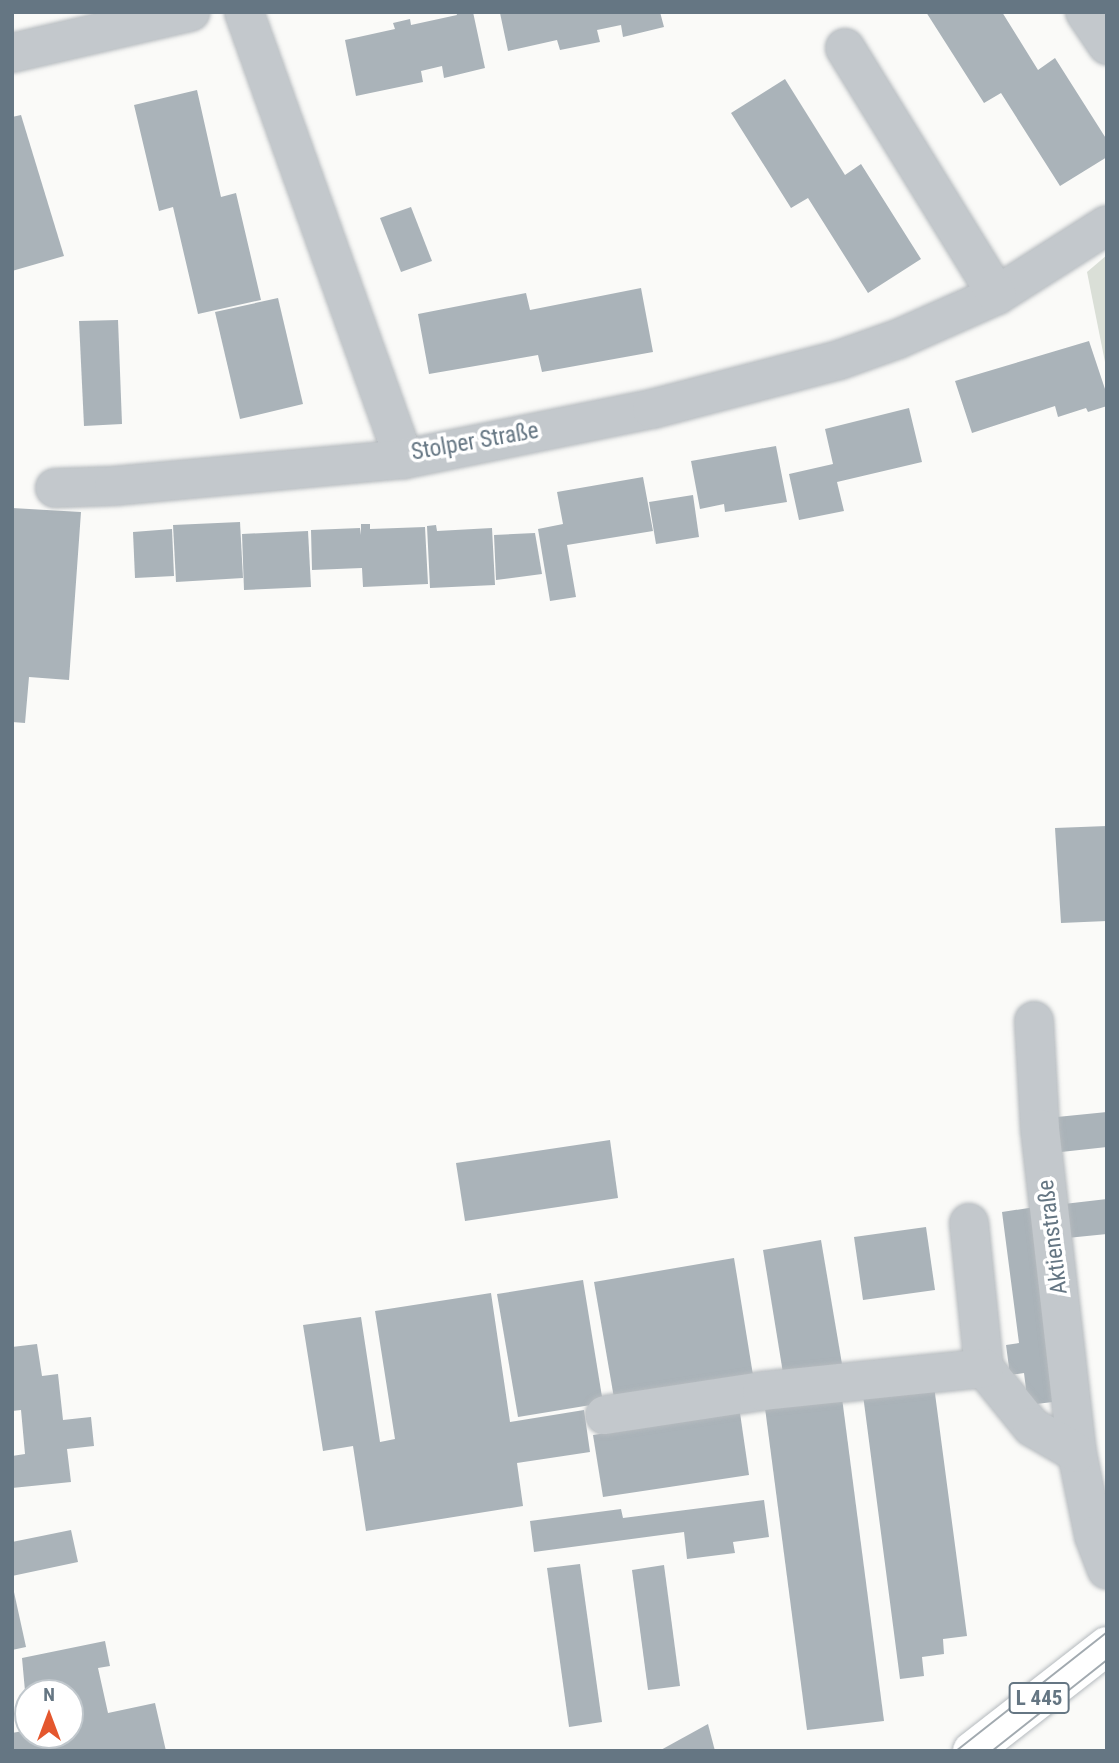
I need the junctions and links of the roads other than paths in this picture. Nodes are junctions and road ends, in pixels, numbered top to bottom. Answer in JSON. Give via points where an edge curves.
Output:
{"nodes":[{"id":1,"x":190,"y":12,"type":"edge"},
{"id":2,"x":244,"y":12,"type":"edge"},
{"id":3,"x":1085,"y":12,"type":"edge"},
{"id":4,"x":1107,"y":45,"type":"edge"},
{"id":5,"x":845,"y":48,"type":"dead end"},
{"id":6,"x":12,"y":52,"type":"edge"},
{"id":7,"x":1107,"y":225,"type":"edge"},
{"id":8,"x":997,"y":295,"type":"junction"},
{"id":9,"x":404,"y":459,"type":"junction"},
{"id":10,"x":55,"y":488,"type":"dead end"},
{"id":11,"x":1034,"y":1021,"type":"dead end"},
{"id":12,"x":969,"y":1223,"type":"dead end"},
{"id":13,"x":984,"y":1368,"type":"junction"},
{"id":14,"x":605,"y":1415,"type":"dead end"},
{"id":15,"x":1077,"y":1453,"type":"junction"},
{"id":16,"x":1107,"y":1570,"type":"edge"},
{"id":17,"x":1107,"y":1646,"type":"edge"},
{"id":18,"x":971,"y":1751,"type":"edge"}],
"edges":[{"from":1,"to":6,"type":"street"},
{"from":2,"to":9,"type":"street","name":"Stolper Straße"},
{"from":3,"to":4,"type":"street"},
{"from":5,"to":8,"type":"street"},
{"from":7,"to":8,"type":"street","name":"Stolper Straße"},
{"from":8,"to":9,"type":"street","name":"Stolper Straße","via":[[898,339],[779,378]]},
{"from":9,"to":10,"type":"street"},
{"from":11,"to":15,"type":"street","name":"Aktienstraße","via":[[1040,1129]]},
{"from":12,"to":13,"type":"street"},
{"from":13,"to":14,"type":"street","via":[[762,1391]]},
{"from":13,"to":15,"type":"street","via":[[1032,1427]]},
{"from":15,"to":16,"type":"street","name":"Aktienstraße","via":[[1094,1536]]},
{"from":17,"to":18,"type":"main road","number":"L 445"}]}
